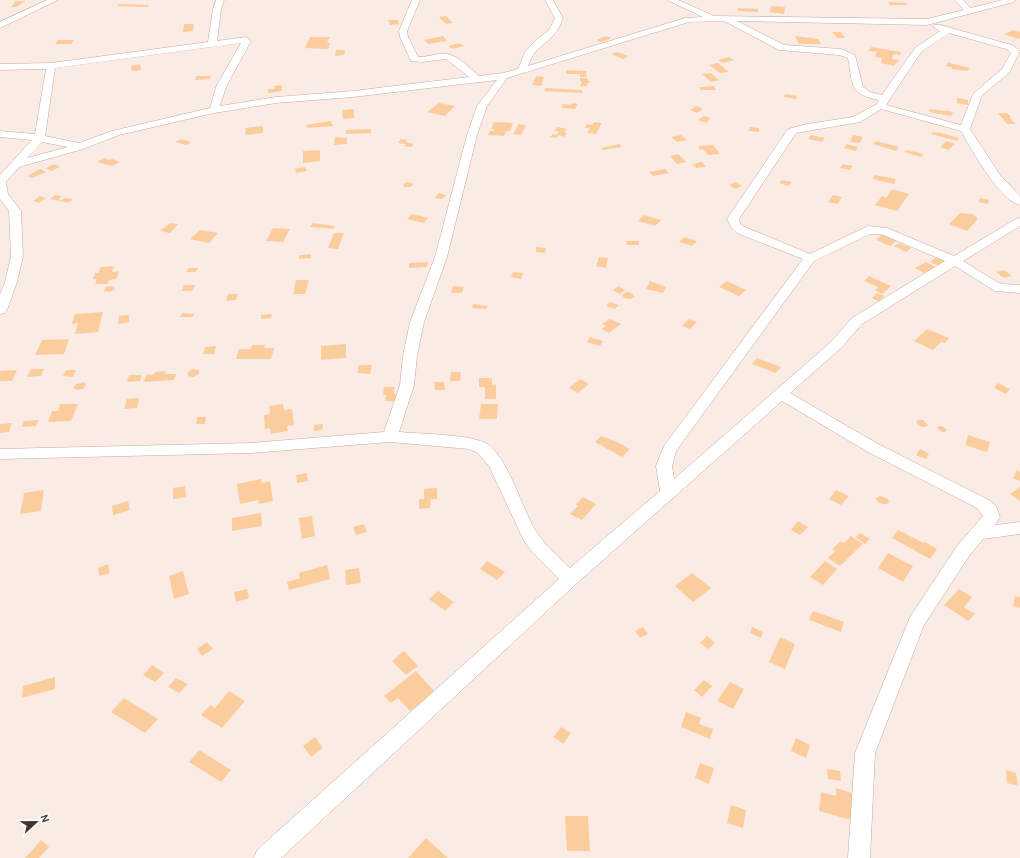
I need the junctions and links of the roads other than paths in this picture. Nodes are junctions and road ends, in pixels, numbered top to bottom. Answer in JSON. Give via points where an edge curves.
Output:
{"nodes":[{"id":1,"x":54,"y":0,"type":"edge"},
{"id":2,"x":220,"y":0,"type":"edge"},
{"id":3,"x":416,"y":0,"type":"edge"},
{"id":4,"x":549,"y":0,"type":"edge"},
{"id":5,"x":671,"y":0,"type":"edge"},
{"id":6,"x":960,"y":0,"type":"edge"},
{"id":7,"x":1011,"y":0,"type":"edge"},
{"id":8,"x":969,"y":11,"type":"junction"},
{"id":9,"x":712,"y":18,"type":"junction"},
{"id":10,"x":723,"y":18,"type":"junction"},
{"id":11,"x":927,"y":22,"type":"junction"},
{"id":12,"x":0,"y":25,"type":"edge"},
{"id":13,"x":768,"y":26,"type":"junction"},
{"id":14,"x":947,"y":30,"type":"junction"},
{"id":15,"x":212,"y":44,"type":"junction"},
{"id":16,"x":775,"y":44,"type":"junction"},
{"id":17,"x":1017,"y":47,"type":"edge"},
{"id":18,"x":51,"y":66,"type":"junction"},
{"id":19,"x":0,"y":67,"type":"edge"},
{"id":20,"x":522,"y":71,"type":"junction"},
{"id":21,"x":504,"y":76,"type":"junction"},
{"id":22,"x":478,"y":80,"type":"junction"},
{"id":23,"x":882,"y":102,"type":"junction"},
{"id":24,"x":214,"y":110,"type":"junction"},
{"id":25,"x":965,"y":128,"type":"junction"},
{"id":26,"x":0,"y":134,"type":"edge"},
{"id":27,"x":40,"y":138,"type":"junction"},
{"id":28,"x":79,"y":146,"type":"junction"},
{"id":29,"x":15,"y":165,"type":"junction"},
{"id":30,"x":1020,"y":202,"type":"edge"},
{"id":31,"x":1020,"y":221,"type":"edge"},
{"id":32,"x":810,"y":258,"type":"junction"},
{"id":33,"x":955,"y":261,"type":"junction"},
{"id":34,"x":1020,"y":289,"type":"edge"},
{"id":35,"x":0,"y":310,"type":"edge"},
{"id":36,"x":781,"y":394,"type":"junction"},
{"id":37,"x":390,"y":437,"type":"junction"},
{"id":38,"x":0,"y":454,"type":"edge"},
{"id":39,"x":668,"y":493,"type":"junction"},
{"id":40,"x":1020,"y":528,"type":"edge"},
{"id":41,"x":978,"y":533,"type":"junction"},
{"id":42,"x":570,"y":579,"type":"junction"},
{"id":43,"x":265,"y":858,"type":"edge"},
{"id":44,"x":859,"y":858,"type":"edge"}],
"edges":[{"from":1,"to":12,"type":"street"},
{"from":2,"to":15,"type":"street"},
{"from":3,"to":22,"type":"street","via":[[403,31],[414,58],[450,57]]},
{"from":4,"to":20,"type":"street","via":[[559,18],[553,31],[528,54]]},
{"from":5,"to":9,"type":"street"},
{"from":6,"to":8,"type":"street"},
{"from":7,"to":8,"type":"street"},
{"from":8,"to":11,"type":"street"},
{"from":9,"to":10,"type":"street"},
{"from":9,"to":20,"type":"street","via":[[677,23]]},
{"from":10,"to":13,"type":"street"},
{"from":10,"to":16,"type":"street"},
{"from":11,"to":13,"type":"street"},
{"from":11,"to":14,"type":"street"},
{"from":13,"to":16,"type":"street"},
{"from":14,"to":17,"type":"street"},
{"from":14,"to":23,"type":"street","via":[[918,50]]},
{"from":15,"to":18,"type":"street"},
{"from":15,"to":24,"type":"street","via":[[243,39],[247,41],[221,87]]},
{"from":16,"to":23,"type":"street","via":[[786,49],[847,54],[852,57],[858,87],[866,95]]},
{"from":17,"to":25,"type":"street","via":[[1006,71],[978,94]]},
{"from":18,"to":19,"type":"street"},
{"from":18,"to":27,"type":"street"},
{"from":20,"to":21,"type":"street"},
{"from":21,"to":22,"type":"street"},
{"from":21,"to":37,"type":"street","via":[[482,106],[472,135],[441,257],[417,322],[407,385]]},
{"from":22,"to":24,"type":"street","via":[[276,100]]},
{"from":23,"to":25,"type":"street"},
{"from":23,"to":32,"type":"street","via":[[856,120],[792,131],[733,219],[741,230]]},
{"from":24,"to":28,"type":"street","via":[[116,133]]},
{"from":25,"to":30,"type":"street","via":[[1000,184]]},
{"from":26,"to":27,"type":"street"},
{"from":27,"to":28,"type":"street"},
{"from":27,"to":29,"type":"street"},
{"from":28,"to":29,"type":"street"},
{"from":29,"to":35,"type":"street","via":[[0,181],[2,194],[15,211],[17,256],[11,282]]},
{"from":31,"to":33,"type":"street"},
{"from":32,"to":33,"type":"street","via":[[868,230],[876,230]]},
{"from":32,"to":39,"type":"street","via":[[669,450],[664,466]]},
{"from":33,"to":34,"type":"street","via":[[993,285]]},
{"from":33,"to":36,"type":"street","via":[[858,321],[836,345]]},
{"from":36,"to":39,"type":"street"},
{"from":36,"to":41,"type":"street","via":[[873,448],[983,504],[990,510],[992,517]]},
{"from":37,"to":38,"type":"street","via":[[250,448]]},
{"from":37,"to":42,"type":"street","via":[[471,444],[483,449],[495,463],[530,536]]},
{"from":39,"to":42,"type":"street"},
{"from":40,"to":41,"type":"street"},
{"from":41,"to":44,"type":"street","via":[[916,622],[865,754]]},
{"from":42,"to":43,"type":"street"}]}
